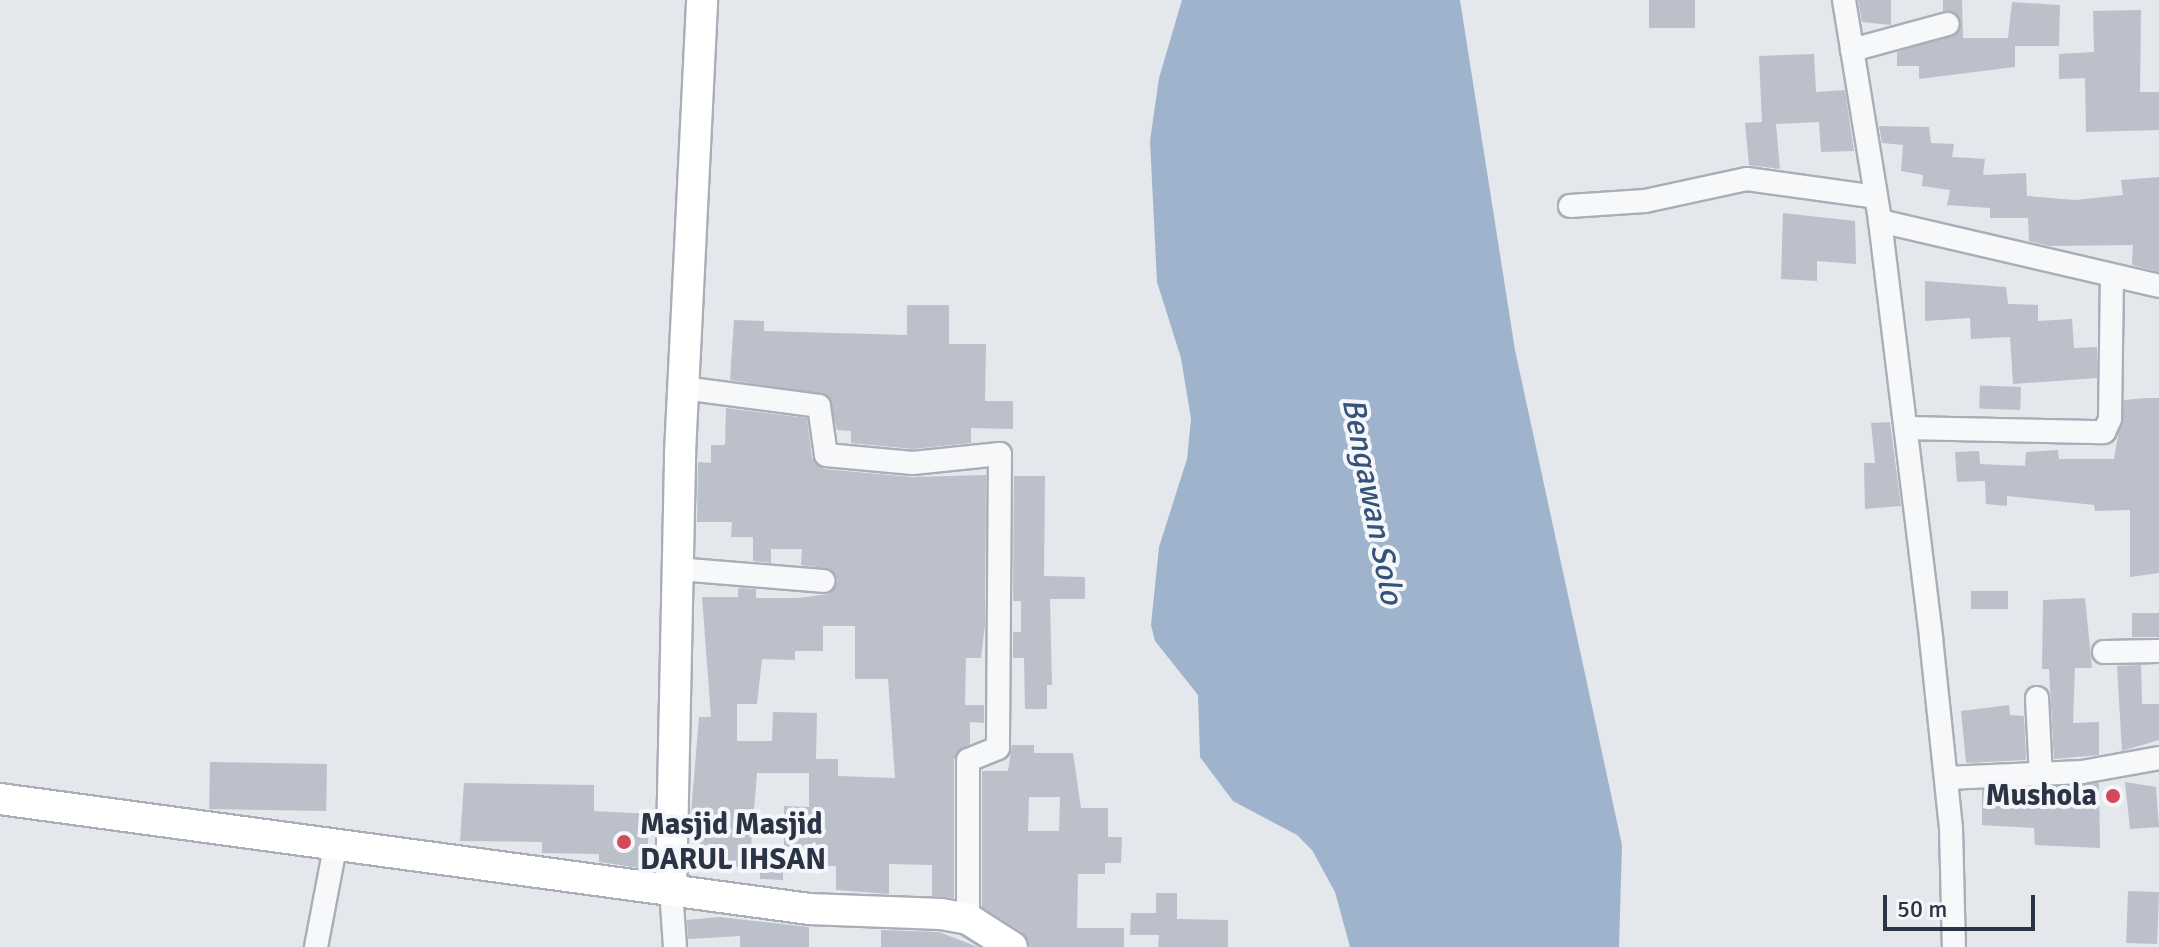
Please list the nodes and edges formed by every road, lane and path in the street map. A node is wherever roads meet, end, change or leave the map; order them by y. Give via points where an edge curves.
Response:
1 (702, 0) edge
2 (1844, 0) edge
3 (1948, 24) dead end
4 (1852, 50) junction
5 (1876, 197) junction
6 (1570, 206) dead end
7 (1880, 221) junction
8 (2112, 278) junction
9 (2159, 286) edge
10 (683, 388) junction
11 (1906, 428) junction
12 (678, 569) junction
13 (824, 581) dead end
14 (2159, 651) edge
15 (2104, 652) dead end
16 (2037, 698) dead end
17 (2159, 758) edge
18 (2041, 776) junction
19 (1946, 778) junction
20 (0, 799) edge
21 (336, 842) junction
22 (671, 890) junction
23 (968, 919) junction
24 (316, 947) edge
25 (675, 947) edge
26 (1012, 947) edge
27 (1954, 947) edge

1 - 10 street
2 - 4 street
3 - 4 street
4 - 5 street
5 - 6 street via 1747,179 1645,201
5 - 7 street
7 - 8 street
7 - 11 street
8 - 9 street
8 - 11 street via 2110,419 2104,432
10 - 12 street
10 - 23 street via 819,406 826,455 913,463 999,453 998,748 968,760
11 - 19 street
12 - 13 street
12 - 22 street
14 - 15 street
16 - 18 street
17 - 18 street
18 - 19 street
19 - 27 street
20 - 21 street
21 - 22 street
21 - 24 street
22 - 23 street via 809,909
22 - 25 street
23 - 26 street

